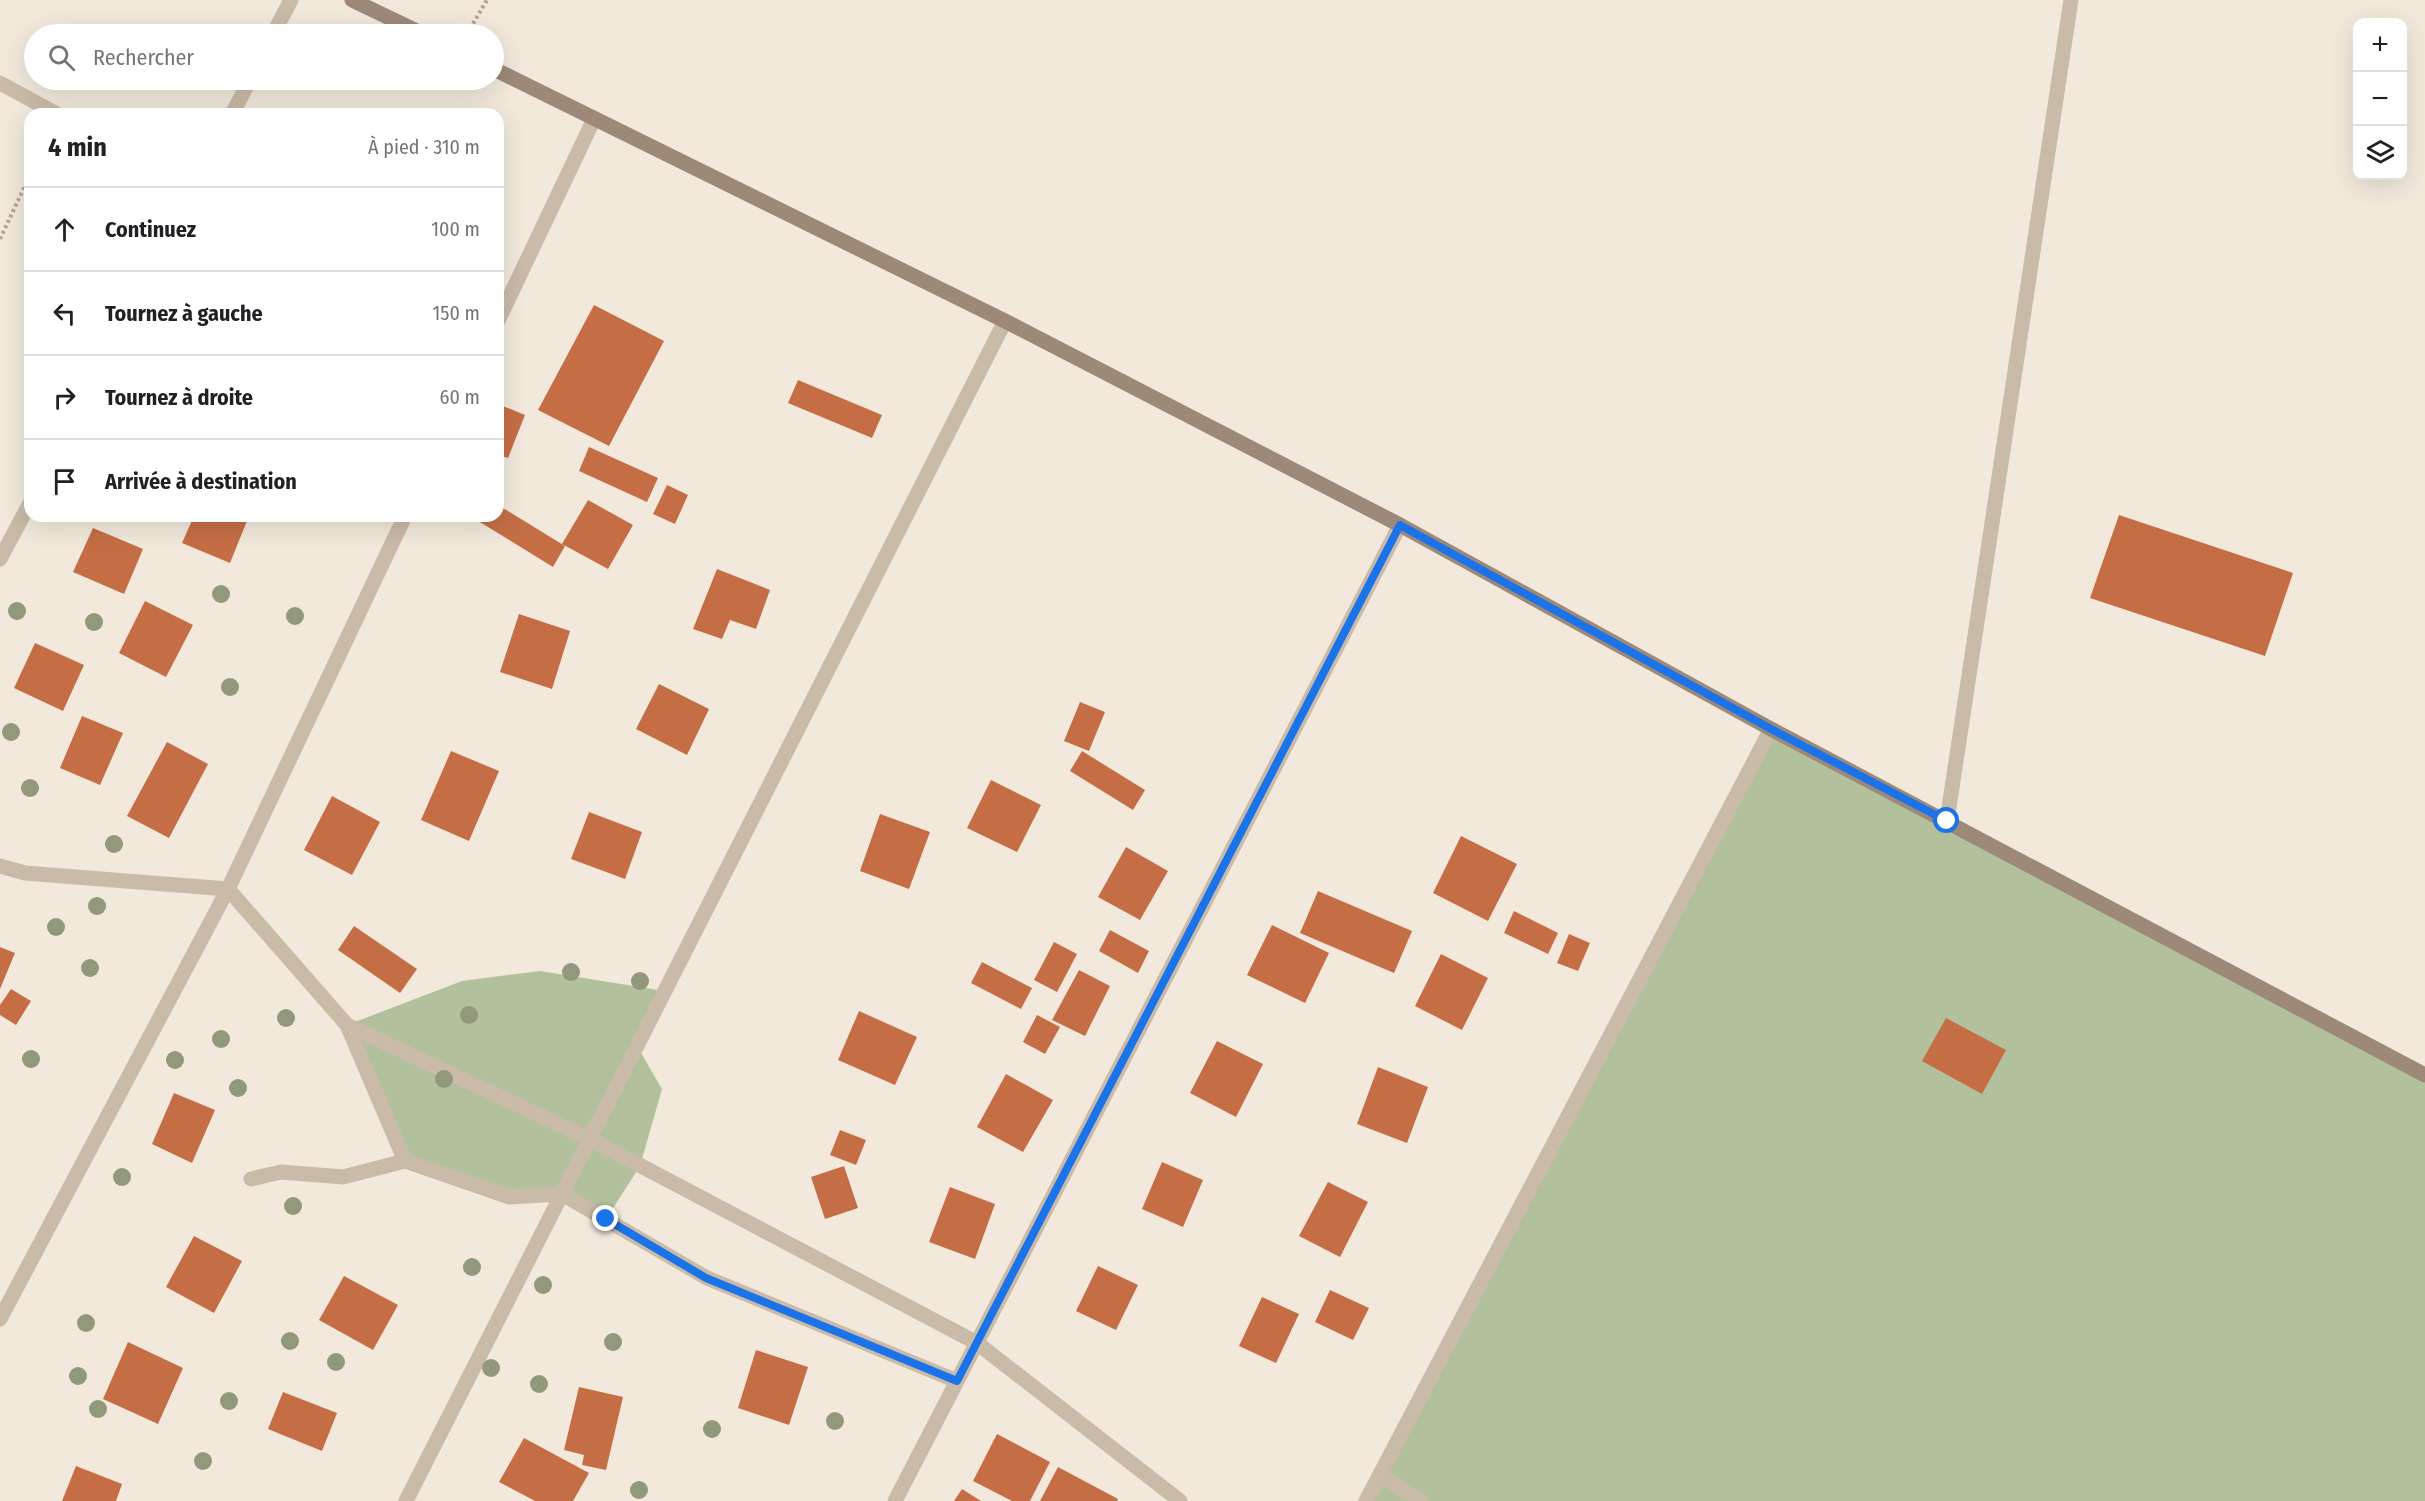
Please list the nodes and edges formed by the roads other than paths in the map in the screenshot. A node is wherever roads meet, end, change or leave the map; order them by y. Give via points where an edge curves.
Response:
1 (291, 0) edge
2 (352, 0) edge
3 (2071, 0) edge
4 (278, 24) edge
5 (402, 24) edge
6 (504, 74) edge
7 (0, 83) edge
8 (245, 90) edge
9 (46, 108) edge
10 (235, 108) edge
11 (594, 119) junction
12 (504, 308) edge
13 (1005, 321) junction
14 (24, 511) edge
15 (402, 522) edge
16 (1400, 525) junction
17 (7, 534) edge
18 (0, 559) edge
19 (1771, 729) junction
20 (1947, 821) junction
21 (0, 866) edge
22 (228, 889) junction
23 (347, 1025) junction
24 (2425, 1076) edge
25 (590, 1139) junction
26 (405, 1161) junction
27 (251, 1179) dead end
28 (562, 1194) junction
29 (0, 1319) edge
30 (977, 1343) junction
31 (957, 1381) junction
32 (1380, 1475) junction
33 (406, 1501) edge
34 (895, 1501) edge
35 (1180, 1501) edge
36 (1366, 1501) edge
37 (1421, 1501) edge

1 - 4 street
2 - 5 main road
3 - 20 street
6 - 11 main road
7 - 9 street
8 - 10 street
11 - 12 street
11 - 13 main road
13 - 16 main road
13 - 25 street
14 - 17 street
15 - 22 street
16 - 19 main road
16 - 30 street
17 - 18 street
19 - 20 main road
19 - 32 street
20 - 24 main road
21 - 22 street via 25,873
22 - 23 street
22 - 29 street
23 - 25 street
23 - 26 street
25 - 28 street
25 - 30 street
26 - 27 street via 343,1177 281,1172
26 - 28 street via 510,1197
28 - 31 street via 706,1278
28 - 33 street
30 - 31 street
30 - 35 street
31 - 34 street
32 - 36 street
32 - 37 street

